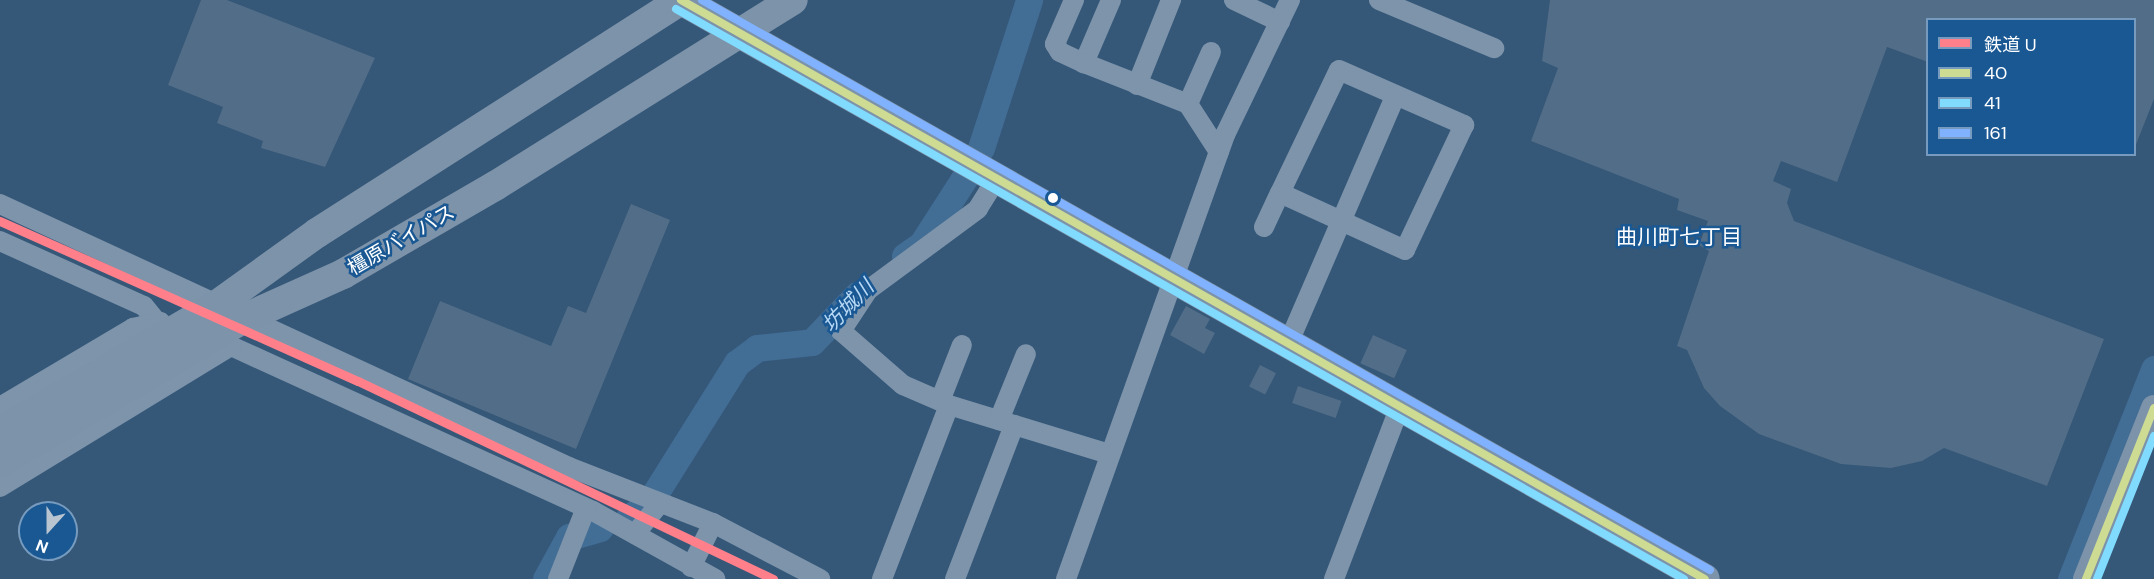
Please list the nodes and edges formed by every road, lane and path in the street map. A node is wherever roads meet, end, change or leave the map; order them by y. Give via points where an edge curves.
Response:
1 (682, 0) edge
2 (793, 0) edge
3 (1074, 0) edge
4 (1171, 0) edge
5 (1234, 0) edge
6 (1290, 0) edge
7 (1379, 0) edge
8 (1107, 1) edge
9 (1280, 22) junction
10 (742, 32) junction
11 (1494, 48) dead end
12 (1211, 52) dead end
13 (1084, 63) junction
14 (1137, 85) junction
15 (846, 90) junction
16 (1396, 95) junction
17 (1188, 104) junction
18 (1219, 152) junction
19 (997, 178) junction
20 (1280, 193) junction
21 (0, 204) edge
22 (1339, 220) junction
23 (1264, 227) dead end
24 (0, 241) edge
25 (1174, 278) junction
26 (228, 326) junction
27 (163, 327) junction
28 (1287, 344) junction
29 (962, 345) dead end
30 (1026, 354) dead end
31 (944, 403) junction
32 (0, 408) edge
33 (2154, 408) edge
34 (1399, 409) junction
35 (1006, 423) junction
36 (0, 432) edge
37 (1109, 454) junction
38 (0, 462) edge
39 (0, 487) edge
40 (660, 503) junction
41 (586, 508) junction
42 (713, 523) junction
43 (635, 534) junction
44 (691, 567) junction
45 (558, 579) edge
46 (715, 579) edge
47 (819, 579) edge
48 (882, 579) edge
49 (955, 579) edge
50 (1066, 579) edge
51 (1334, 579) edge
52 (1705, 579) edge
53 (2086, 579) edge

1 - 10 highway
1 - 26 highway, 橿原バイパス via 317,233
2 - 10 highway, 橿原バイパス
2 - 15 highway via 786,22 790,38 828,67
3 - 13 street via 1055,44 1060,52
4 - 14 street
5 - 9 street
6 - 9 street
7 - 11 street
8 - 13 street
9 - 18 street
10 - 15 highway
10 - 26 highway, 橿原バイパス via 343,274
12 - 17 street
13 - 14 street
14 - 17 street
15 - 19 highway
16 - 20 street via 1339,70
16 - 22 street
16 - 22 street via 1464,125 1405,250
17 - 18 street
18 - 25 street
19 - 25 highway
19 - 31 street via 978,209 868,290 841,331 903,385
20 - 22 street
20 - 23 street
21 - 26 street via 156,278
22 - 28 street
24 - 27 street via 136,302
25 - 28 highway
25 - 37 street
26 - 27 highway, 橿原バイパス
26 - 38 highway, 橿原バイパス
26 - 39 street
26 - 40 street
26 - 41 street
27 - 32 street via 133,328
27 - 36 highway, 橿原バイパス
28 - 34 highway
29 - 31 street
30 - 35 street
31 - 35 street
31 - 48 street
33 - 53 main road
34 - 51 street
34 - 52 highway
35 - 37 street
35 - 49 street
37 - 50 street
40 - 42 street
40 - 43 street
41 - 43 street
41 - 45 street
42 - 44 street
42 - 47 street
43 - 44 street
44 - 46 street

